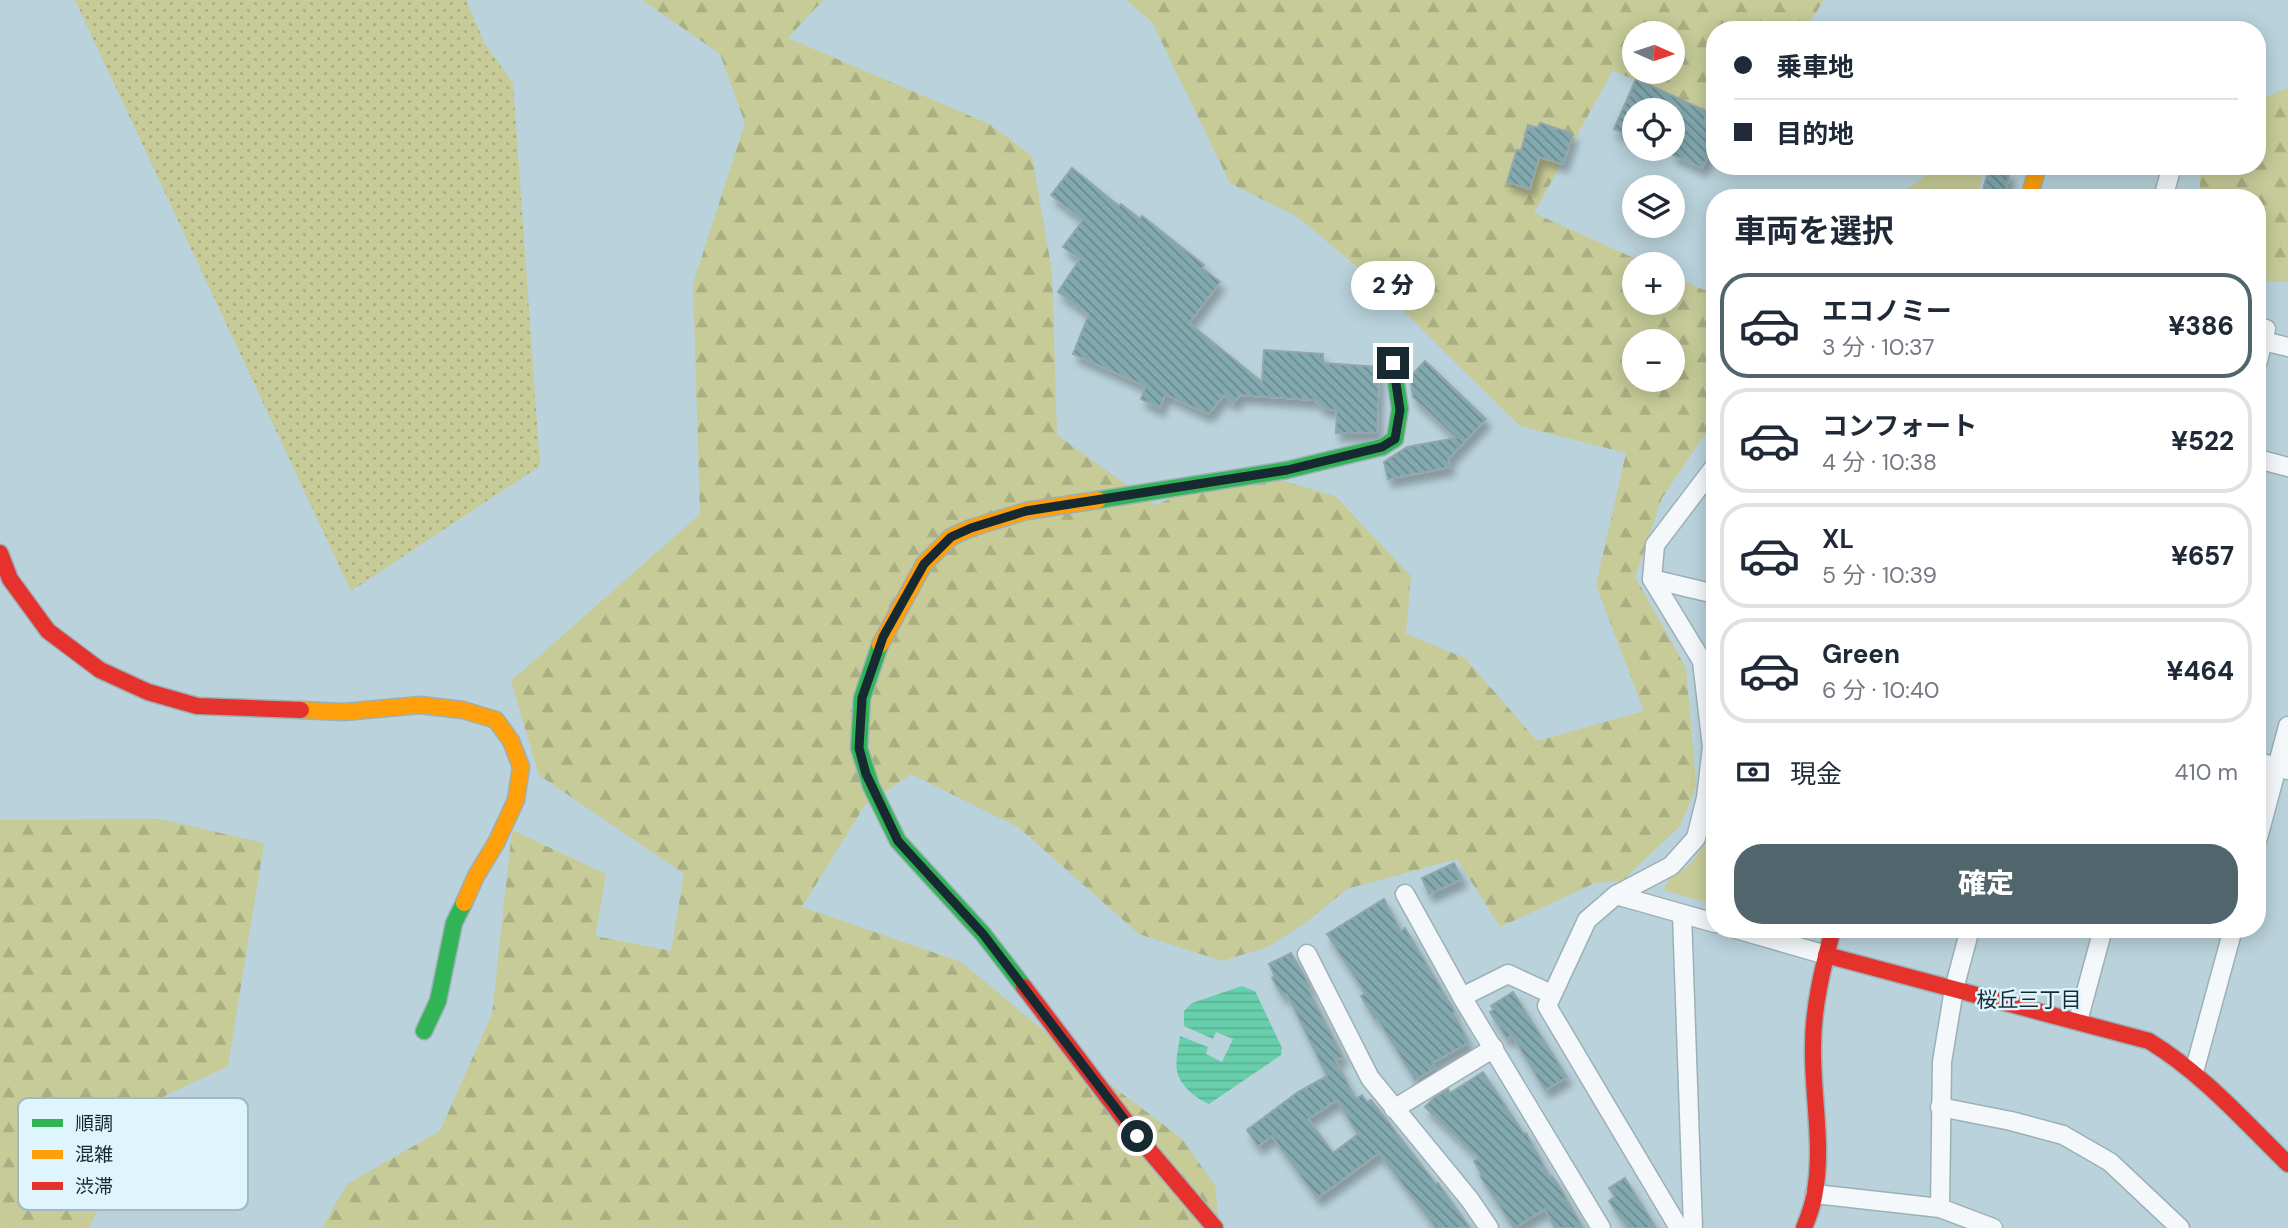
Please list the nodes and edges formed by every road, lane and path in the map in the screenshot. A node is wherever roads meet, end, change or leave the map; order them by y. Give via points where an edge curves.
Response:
1 (2266, 337) edge
2 (2288, 347) edge
3 (1393, 363) dead end
4 (2266, 461) edge
5 (2288, 467) edge
6 (1706, 483) edge
7 (0, 553) edge
8 (1652, 579) junction
9 (1706, 592) edge
10 (1706, 696) edge
11 (2288, 726) edge
12 (2282, 769) edge
13 (1706, 798) edge
14 (2266, 815) edge
15 (1405, 894) dead end
16 (1616, 895) junction
17 (1682, 914) junction
18 (1706, 921) edge
19 (1766, 938) edge
20 (1831, 938) edge
21 (1968, 938) edge
22 (2101, 938) edge
23 (2231, 938) edge
24 (1307, 954) dead end
25 (1826, 955) junction
26 (1954, 989) junction
27 (1551, 994) junction
28 (1462, 997) junction
29 (2078, 1021) junction
30 (424, 1031) dead end
31 (1494, 1048) junction
32 (2194, 1072) junction
33 (1940, 1107) junction
34 (1394, 1109) junction
35 (2288, 1164) edge
36 (1815, 1194) junction
37 (1940, 1208) junction
38 (1215, 1228) edge
39 (1489, 1228) edge
40 (1601, 1228) edge
41 (1679, 1228) edge
42 (1693, 1228) edge
43 (1804, 1228) edge
44 (1993, 1228) edge
45 (2180, 1228) edge

1 - 2 street
3 - 38 street via 1400,410 1395,439 1382,447 1287,470 1026,511 951,537 924,564 883,637 862,698 859,748 866,774 898,841 983,934 1137,1136
4 - 5 street
6 - 8 street via 1655,545
7 - 30 street via 10,579 48,631 100,670 148,692 197,706 344,712 420,705 496,720 521,767 516,800 454,923 438,1001
8 - 9 street
8 - 10 street via 1702,661
11 - 12 street
12 - 14 street
13 - 16 street via 1696,838 1671,866
15 - 28 street
16 - 17 street
16 - 27 street via 1587,920
17 - 18 street
17 - 42 street
19 - 25 street
20 - 25 street
21 - 26 street
22 - 29 street
23 - 32 street
24 - 34 street via 1370,1079
25 - 26 street
25 - 36 street via 1814,1021
26 - 29 street
26 - 33 street
27 - 28 street via 1508,974
27 - 41 street via 1547,1006
28 - 31 street
29 - 32 street via 2149,1041
31 - 34 street
31 - 40 street
32 - 35 street
33 - 37 street
33 - 45 street via 2063,1135 2110,1162
34 - 39 street
36 - 37 street
36 - 43 street
37 - 44 street

